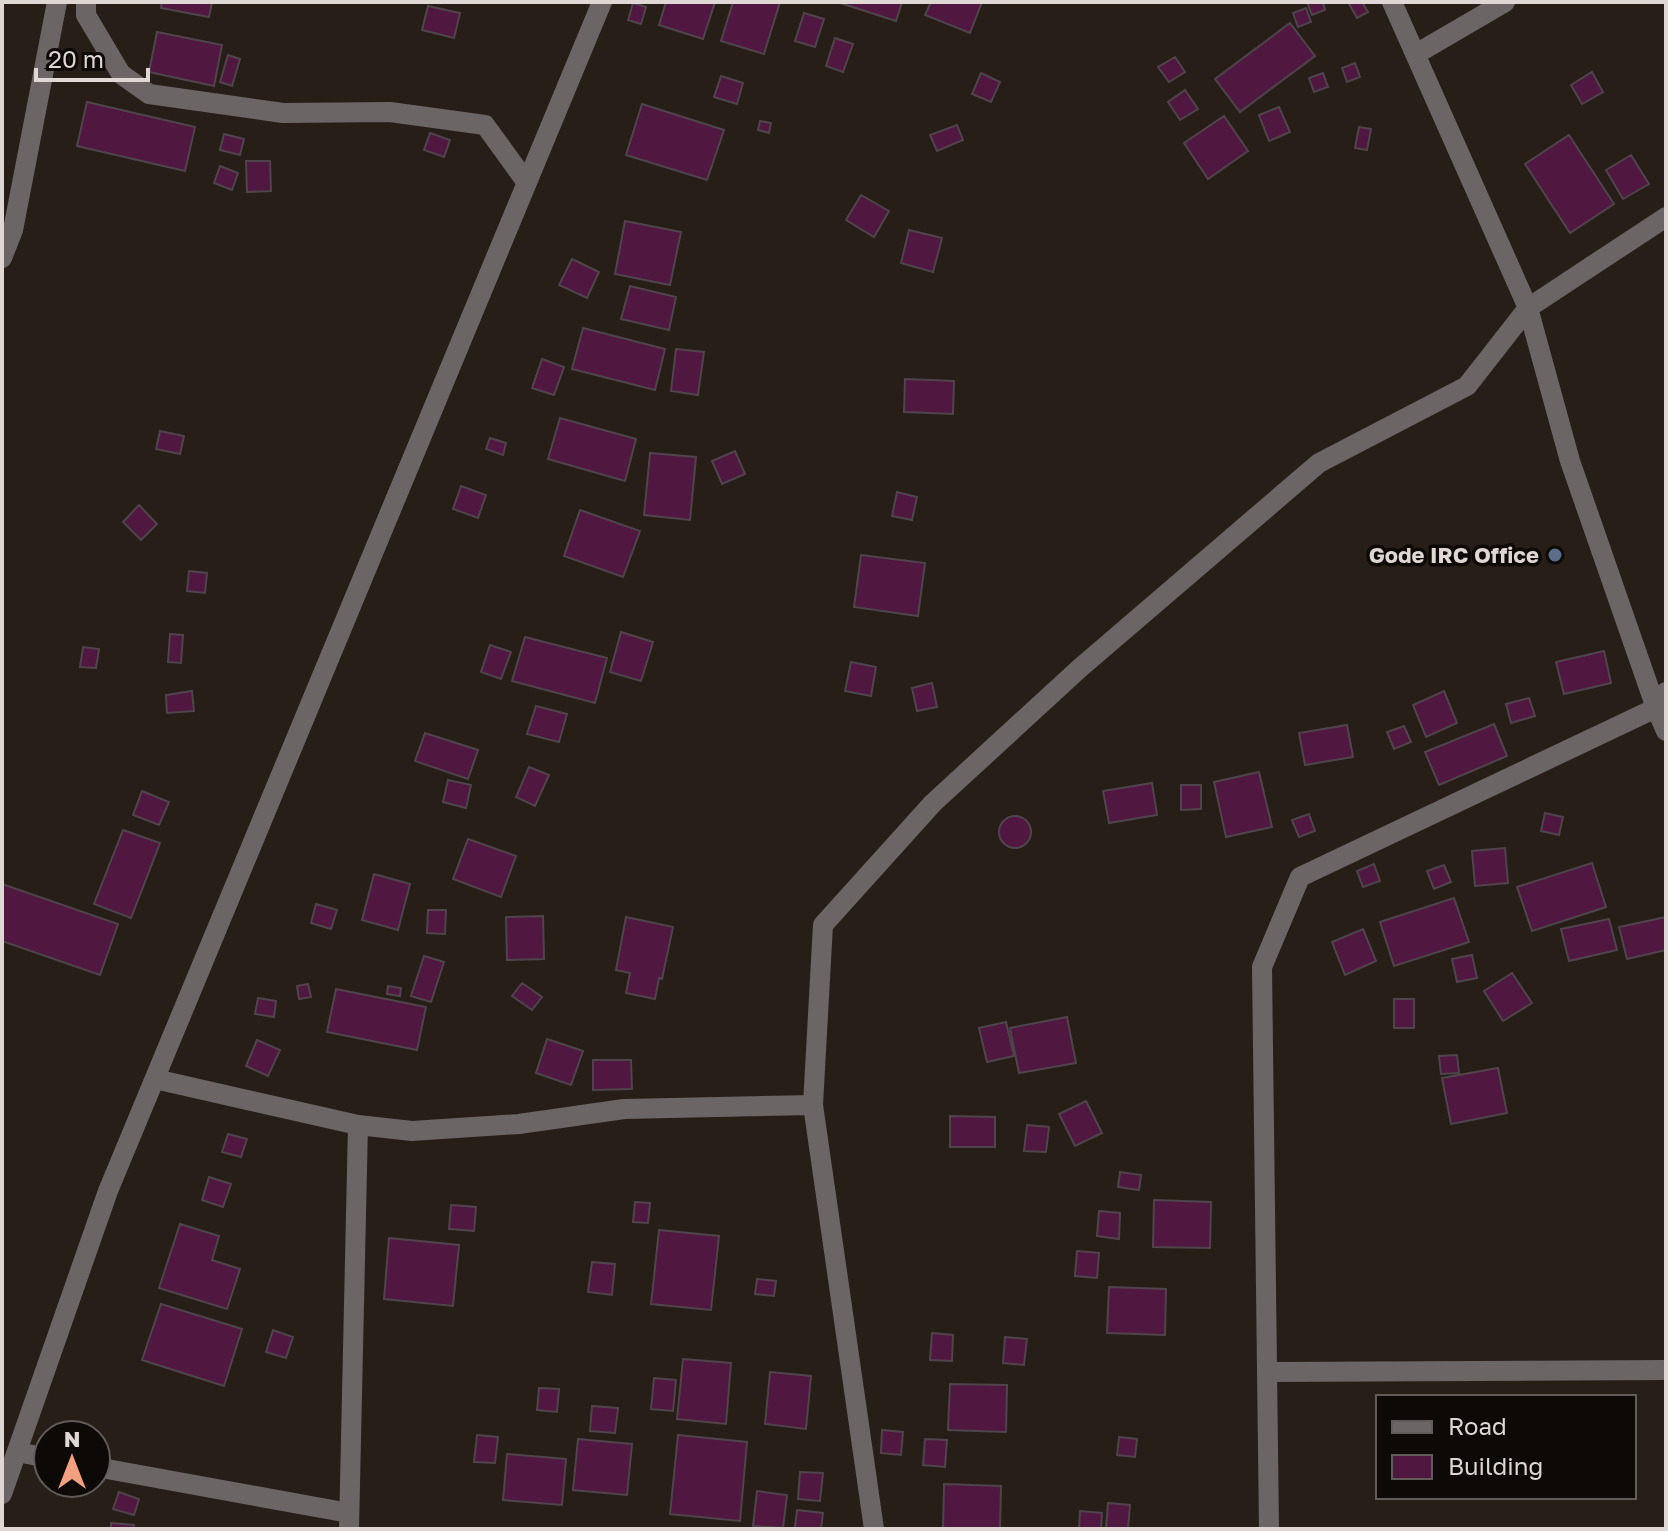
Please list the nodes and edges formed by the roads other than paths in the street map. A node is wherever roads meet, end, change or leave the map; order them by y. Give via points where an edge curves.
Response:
1 (57, 2) edge
2 (86, 2) edge
3 (602, 2) edge
4 (1392, 2) edge
5 (1505, 2) edge
6 (1416, 54) junction
7 (527, 183) junction
8 (1666, 217) edge
9 (8, 230) edge
10 (2, 258) edge
11 (1528, 308) junction
12 (1661, 700) edge
13 (1666, 731) edge
14 (155, 1079) junction
15 (813, 1105) junction
16 (358, 1125) junction
17 (1666, 1370) edge
18 (1267, 1372) junction
19 (17, 1452) junction
20 (32, 1455) edge
21 (112, 1470) edge
22 (2, 1494) edge
23 (349, 1521) edge
24 (874, 1529) edge
25 (1269, 1529) edge

1 - 9 street
2 - 7 street via 86,15 121,74 149,94 283,113 390,112 485,125
3 - 7 street
4 - 6 street
5 - 6 street
6 - 11 street
7 - 14 street
8 - 11 street
9 - 10 street
11 - 12 street via 1570,461
11 - 15 street via 1467,386 1319,463 1080,668 933,803 823,925
12 - 13 street
12 - 18 street via 1300,877 1262,967
14 - 16 street
14 - 19 street via 108,1191
15 - 16 street via 624,1109 519,1124 412,1131
15 - 24 street
16 - 23 street
17 - 18 street
18 - 25 street
19 - 20 street
19 - 22 street
21 - 23 street

